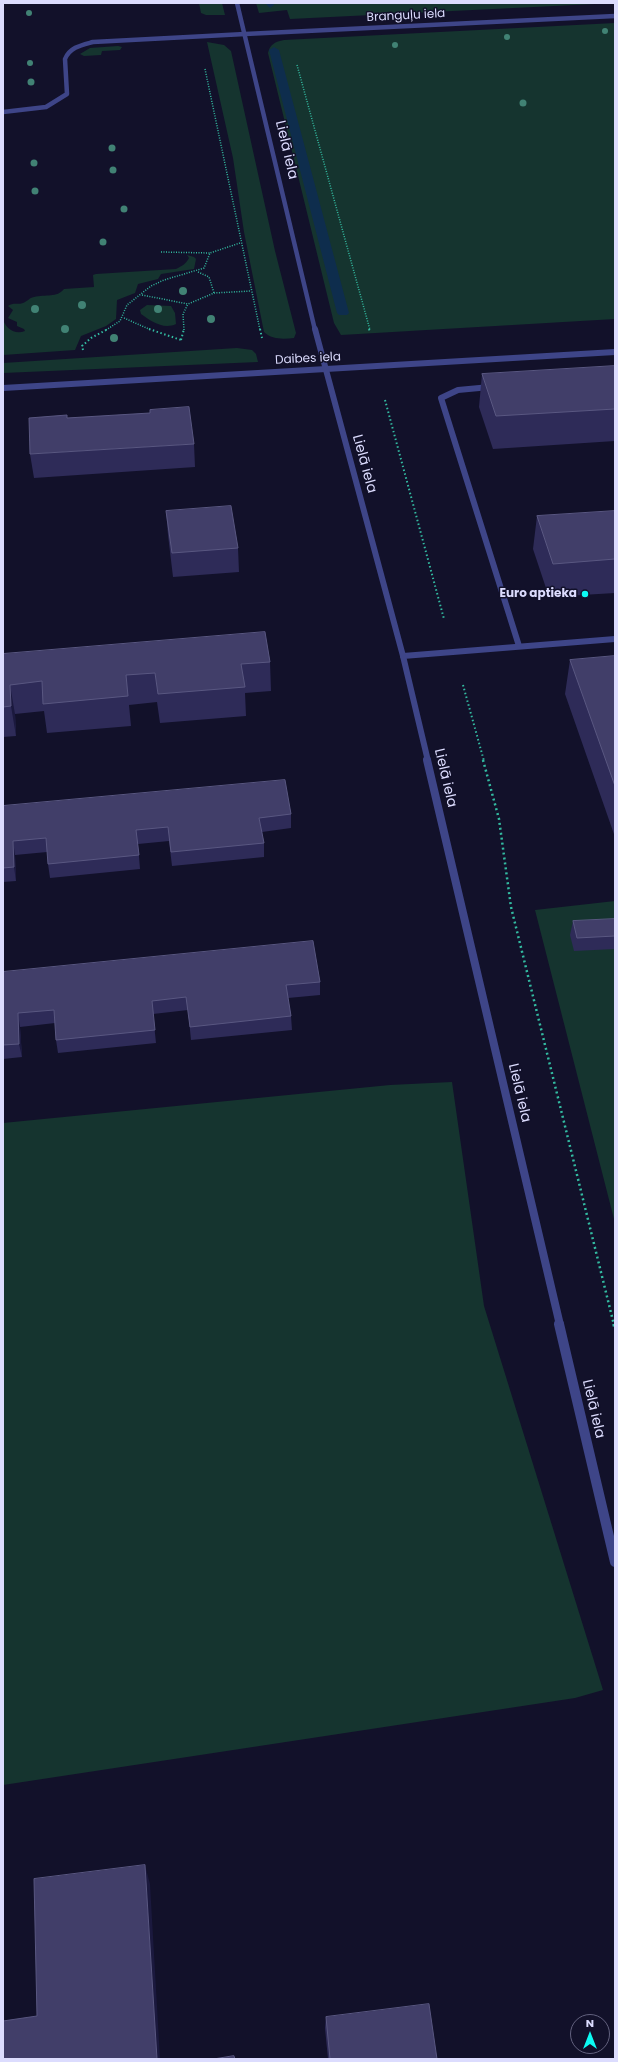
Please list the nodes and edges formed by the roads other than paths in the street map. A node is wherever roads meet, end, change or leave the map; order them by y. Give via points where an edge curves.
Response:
1 (237, 3) edge
2 (615, 16) edge
3 (245, 34) junction
4 (3, 112) edge
5 (615, 352) edge
6 (324, 369) junction
7 (501, 386) edge
8 (3, 388) edge
9 (615, 639) edge
10 (520, 646) junction
11 (403, 656) junction
12 (615, 1562) edge

1 - 3 street, Lielā iela
2 - 3 street, Branguļu iela
3 - 4 street, Branguļu iela via 93,42 72,47 65,58 67,94 61,100 55,105 42,108
3 - 6 street, Lielā iela
5 - 6 street, Daibes iela
6 - 8 street, Daibes iela
6 - 11 street, Lielā iela
7 - 10 street via 462,388 448,392 442,398
9 - 10 street
10 - 11 street
11 - 12 street, Lielā iela

